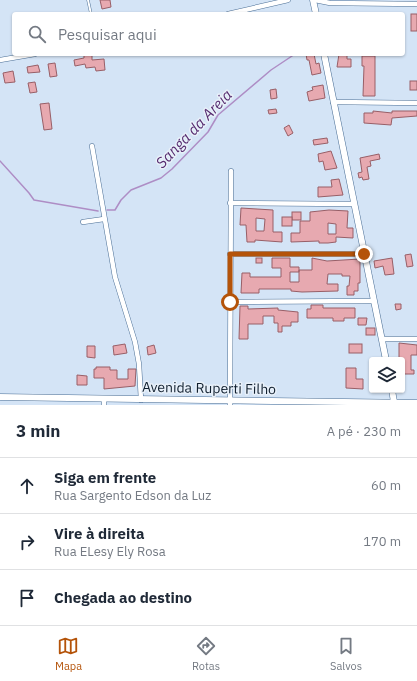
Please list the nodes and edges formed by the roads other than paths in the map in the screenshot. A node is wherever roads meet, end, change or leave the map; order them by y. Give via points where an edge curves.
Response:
1 (88, 0) edge
2 (288, 0) edge
3 (314, 0) edge
4 (354, 1) edge
5 (417, 4) edge
6 (91, 12) edge
7 (237, 12) edge
8 (316, 12) edge
9 (23, 56) edge
10 (324, 56) edge
11 (0, 60) edge
12 (333, 102) junction
13 (417, 103) edge
14 (92, 146) dead end
15 (231, 171) dead end
16 (230, 203) junction
17 (353, 204) junction
18 (104, 219) junction
19 (83, 222) dead end
20 (230, 254) junction
21 (364, 254) junction
22 (374, 301) junction
23 (230, 302) junction
24 (382, 339) junction
25 (417, 339) edge
26 (385, 357) edge
27 (392, 393) edge
28 (0, 398) edge
29 (30, 398) junction
30 (141, 400) junction
31 (104, 402) edge
32 (165, 402) edge
33 (394, 402) junction
34 (230, 403) edge
35 (332, 403) edge
36 (417, 403) edge
37 (30, 405) edge

1 - 6 lane
2 - 7 street
3 - 4 street via 330,3
3 - 8 main road
4 - 5 street
9 - 11 street
10 - 12 main road
12 - 13 street
12 - 17 main road
14 - 18 street
15 - 16 street
16 - 17 street
16 - 20 street
17 - 21 main road
18 - 19 street
18 - 30 street via 114,277 135,342
20 - 21 street
20 - 23 street
21 - 22 main road
22 - 23 street
22 - 24 main road
23 - 34 street
24 - 25 street
24 - 26 main road
27 - 33 main road
28 - 29 main road, Avenida Ruperti Filho
29 - 31 main road, Avenida Ruperti Filho
29 - 37 main road
30 - 31 main road, Avenida Ruperti Filho
30 - 32 main road, Avenida Ruperti Filho
32 - 34 main road, Avenida Ruperti Filho
33 - 35 main road, Avenida Ruperti Filho
33 - 36 main road, Avenida Ruperti Filho
34 - 35 main road, Avenida Ruperti Filho

